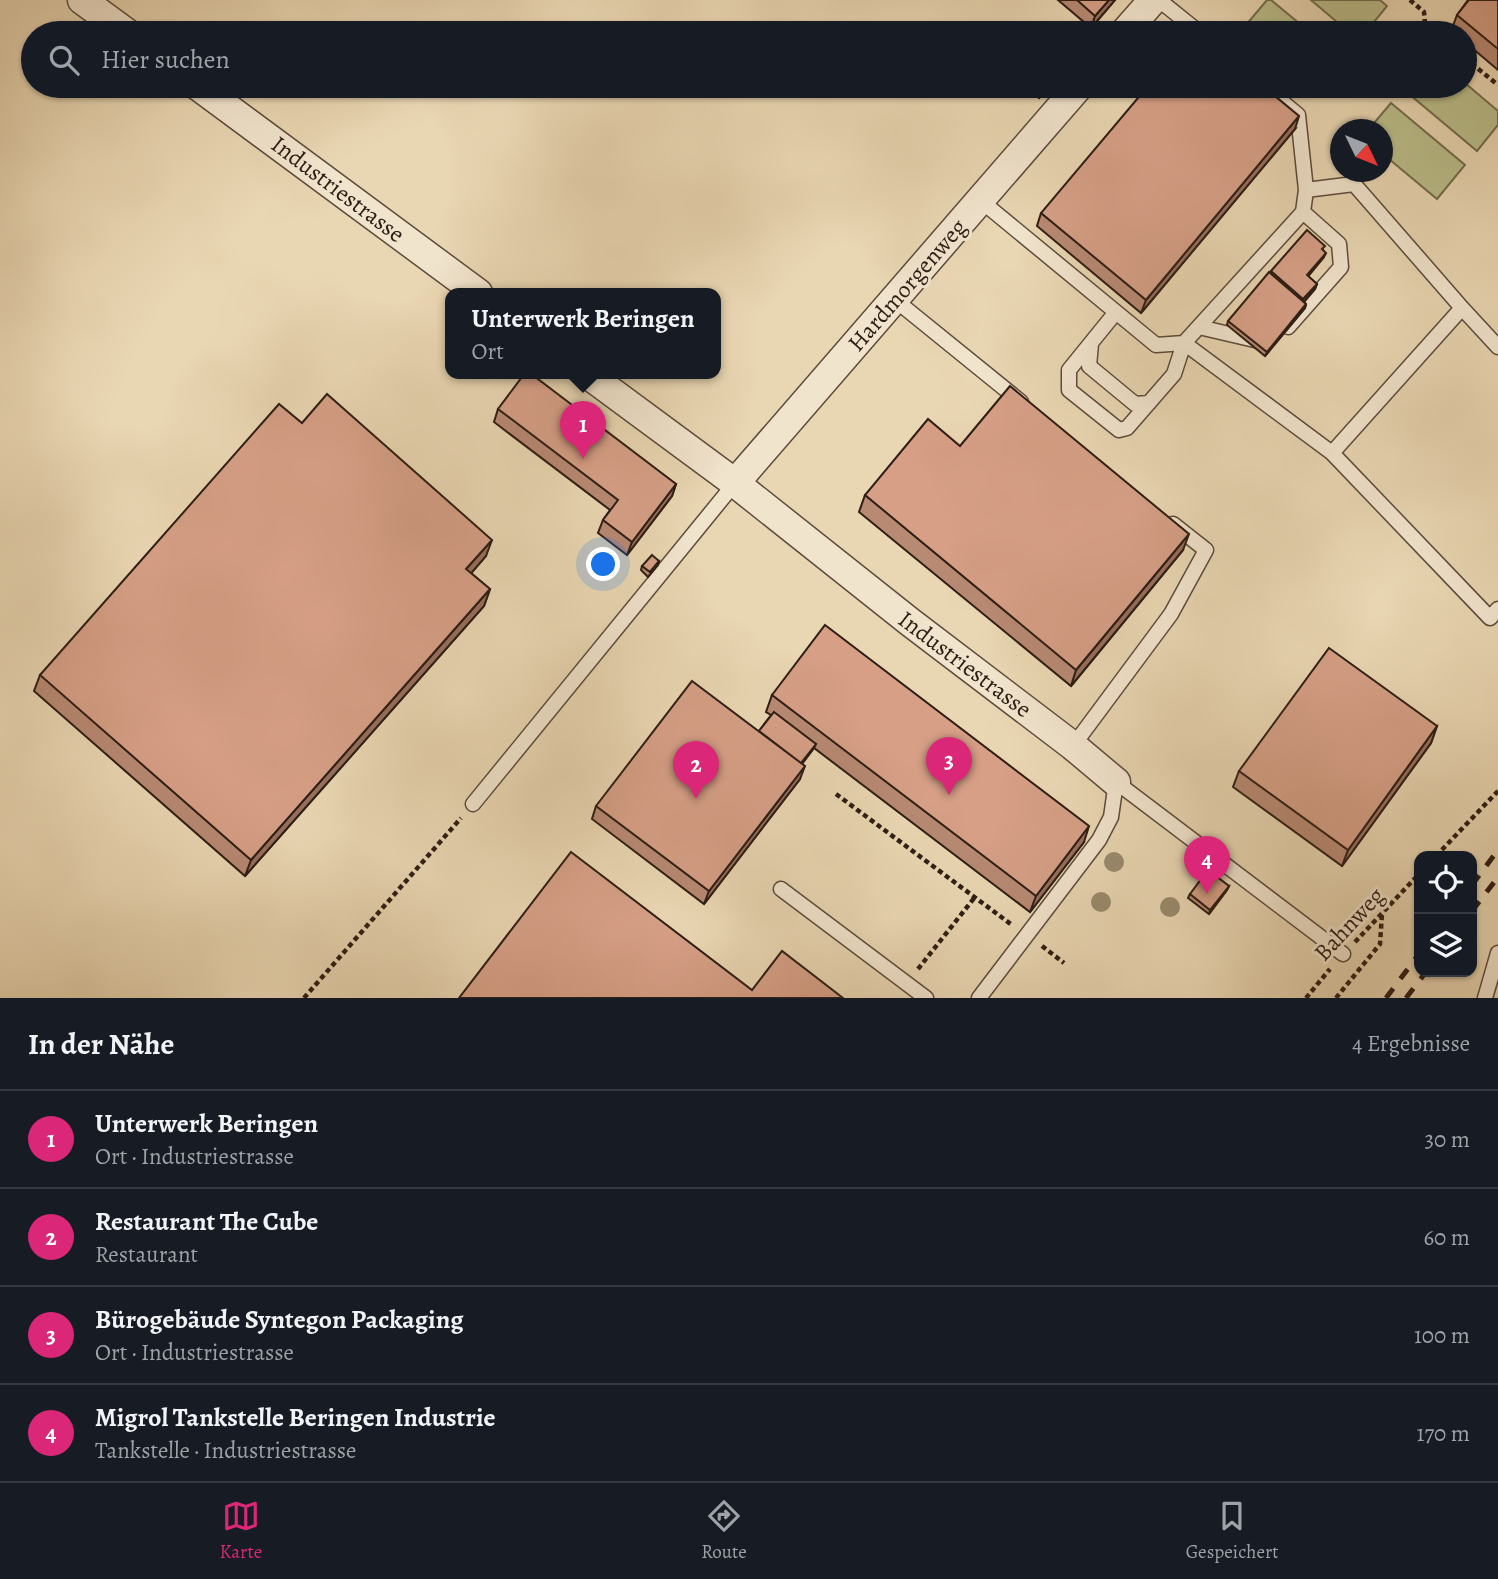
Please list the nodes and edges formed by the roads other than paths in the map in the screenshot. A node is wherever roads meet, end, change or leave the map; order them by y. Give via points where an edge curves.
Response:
1 (82, 0) edge
2 (1153, 0) edge
3 (1159, 0) edge
4 (111, 21) edge
5 (1135, 21) edge
6 (1185, 21) edge
7 (214, 98) edge
8 (1069, 98) edge
9 (1279, 98) edge
10 (1306, 190) junction
11 (980, 200) junction
12 (1303, 212) junction
13 (471, 288) edge
14 (894, 299) junction
15 (1462, 308) junction
16 (1116, 312) junction
17 (1199, 327) junction
18 (1184, 343) junction
19 (1091, 344) junction
20 (1498, 346) edge
21 (594, 379) edge
22 (1149, 403) junction
23 (1034, 412) edge
24 (1332, 453) junction
25 (735, 483) junction
26 (1163, 516) edge
27 (1498, 609) edge
28 (1073, 746) junction
29 (1116, 782) junction
30 (473, 804) road end
31 (781, 889) dead end
32 (1498, 953) edge
33 (1343, 954) road end
34 (926, 998) edge
35 (979, 998) edge
36 (1485, 998) edge

1 - 4 street
2 - 5 street
3 - 6 lane
7 - 13 street, Industriestrasse
8 - 11 street, Hardmorgenweg
9 - 10 lane via 1298,114
10 - 12 lane
10 - 15 lane via 1354,184
11 - 14 street, Hardmorgenweg
11 - 16 lane
12 - 17 lane via 1236,294
12 - 17 lane via 1339,244 1341,267 1279,334
14 - 23 lane
14 - 25 street, Hardmorgenweg
15 - 20 lane
15 - 24 lane
16 - 18 lane via 1156,345
16 - 19 lane
17 - 18 lane
18 - 22 lane via 1174,374
18 - 24 lane
19 - 22 lane via 1089,366 1135,404
19 - 22 lane via 1069,370 1069,390 1119,430 1127,428
21 - 25 street, Industriestrasse
24 - 27 lane via 1490,618
25 - 28 street, Industriestrasse
25 - 30 lane
26 - 28 lane via 1206,550 1171,614
28 - 29 street, Industriestrasse
29 - 33 lane, Industriestrasse
29 - 35 lane via 1111,817 1099,840
31 - 34 lane
32 - 36 lane

